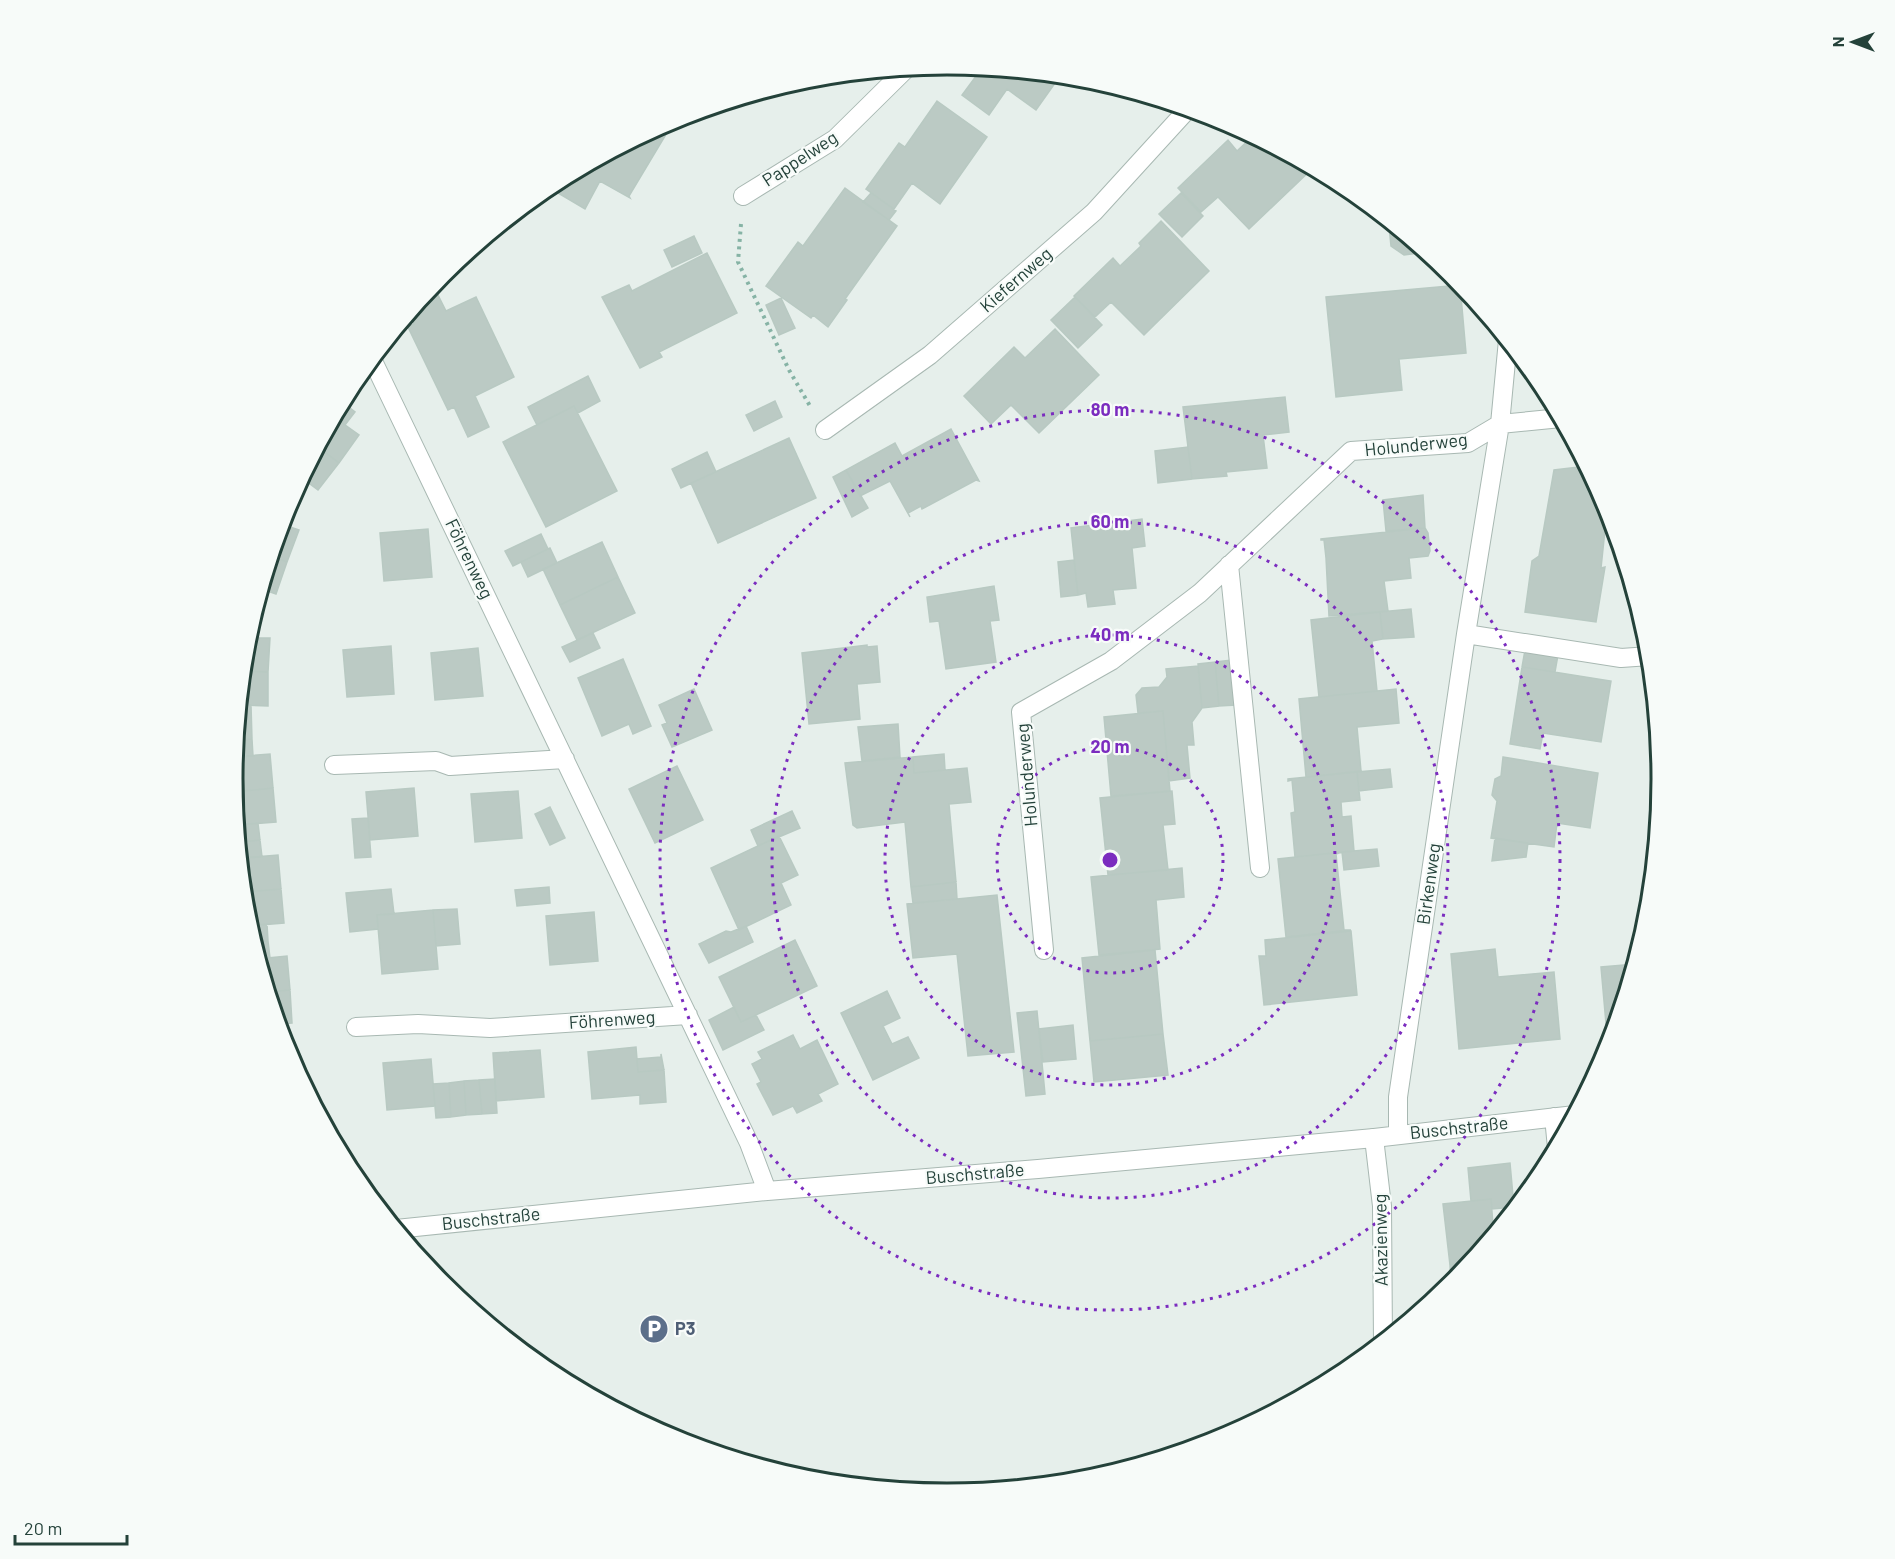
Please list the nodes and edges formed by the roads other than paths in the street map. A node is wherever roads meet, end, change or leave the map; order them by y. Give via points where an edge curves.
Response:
1 (898, 77) edge
2 (1182, 115) edge
3 (743, 196) road end
4 (1507, 352) edge
5 (377, 368) edge
6 (1553, 419) edge
7 (1500, 424) junction
8 (825, 430) road end
9 (1229, 565) junction
10 (1466, 634) junction
11 (1641, 657) edge
12 (565, 759) junction
13 (334, 765) dead end
14 (1260, 868) dead end
15 (1044, 950) dead end
16 (688, 1015) junction
17 (356, 1027) dead end
18 (1566, 1116) edge
19 (1554, 1117) junction
20 (1398, 1134) junction
21 (1556, 1135) edge
22 (1374, 1138) junction
23 (767, 1191) junction
24 (405, 1228) edge
25 (1383, 1332) edge

1 - 3 street, Pappelweg via 835,139
2 - 8 street, Kiefernweg via 1094,212 930,355
4 - 7 street, Birkenweg
5 - 12 street, Föhrenweg
6 - 7 street
7 - 9 street, Holunderweg via 1468,443 1351,451
7 - 10 street, Birkenweg
9 - 14 street
9 - 15 street, Holunderweg via 1200,593 1111,661 1021,712
10 - 11 street via 1621,658
10 - 20 street, Birkenweg via 1398,1097
12 - 13 street via 450,766 436,760
12 - 16 street, Föhrenweg
16 - 17 street, Föhrenweg via 490,1028 417,1024
16 - 23 street, Föhrenweg via 749,1143
18 - 19 street, Buschstraße
19 - 20 street, Buschstraße
19 - 21 street
20 - 22 street, Buschstraße
22 - 23 street, Buschstraße
22 - 25 street, Akazienweg via 1382,1206
23 - 24 street, Buschstraße

